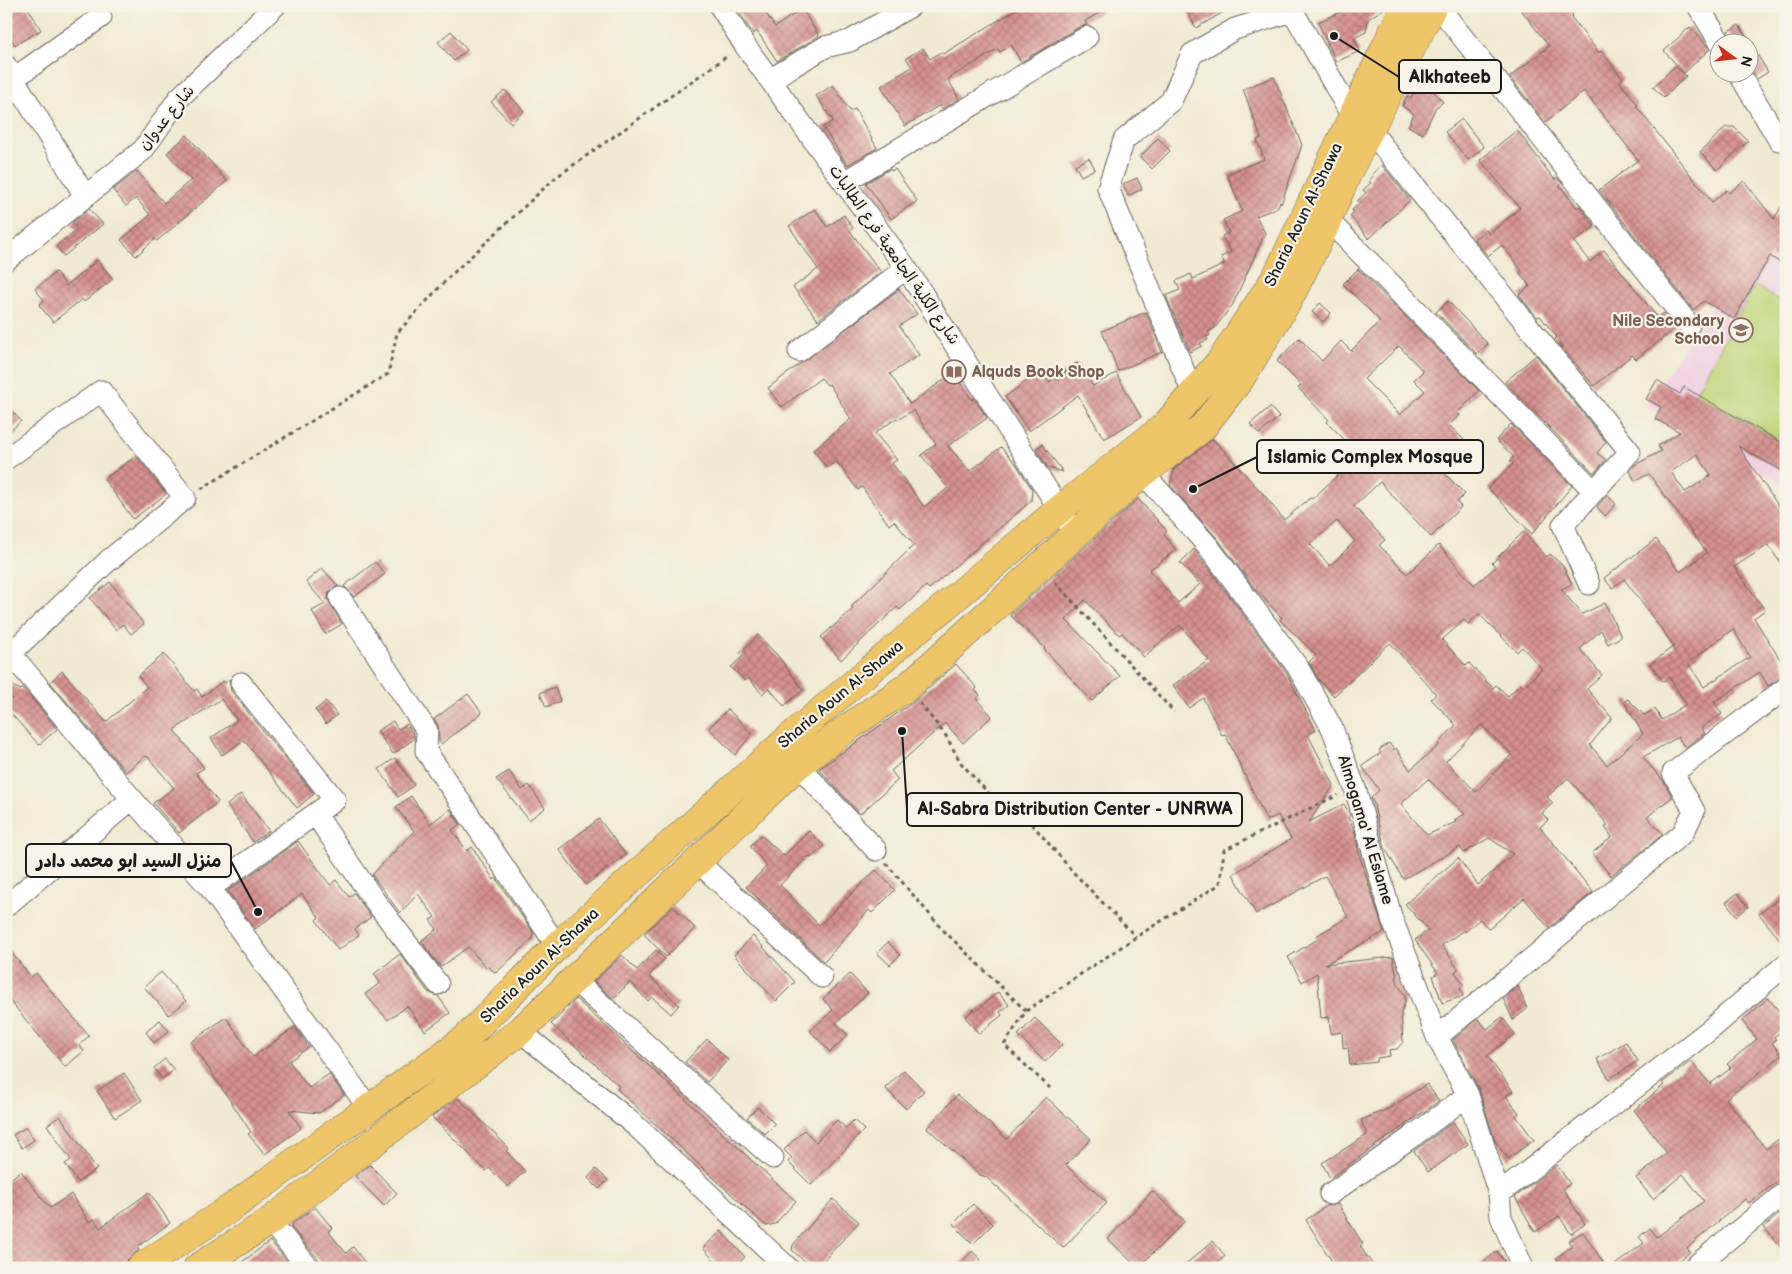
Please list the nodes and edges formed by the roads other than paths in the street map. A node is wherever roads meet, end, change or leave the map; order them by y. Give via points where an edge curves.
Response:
1 (275, 6) edge
2 (720, 6) edge
3 (911, 6) edge
4 (1405, 6) edge
5 (1433, 6) edge
6 (1438, 6) edge
7 (1698, 6) edge
8 (1291, 8) edge
9 (101, 16) dead end
10 (1714, 32) edge
11 (1087, 36) dead end
12 (9, 77) edge
13 (771, 79) junction
14 (1744, 82) edge
15 (1360, 123) junction
16 (1779, 140) dead end
17 (844, 182) junction
18 (85, 196) junction
19 (1328, 219) junction
20 (6, 260) edge
21 (906, 268) junction
22 (1689, 325) dead end
23 (800, 350) dead end
24 (1193, 393) junction
25 (6, 459) edge
26 (1135, 464) junction
27 (1594, 491) junction
28 (1060, 509) junction
29 (1076, 535) junction
30 (1589, 584) dead end
31 (340, 598) dead end
32 (8, 651) edge
33 (242, 683) dead end
34 (1786, 688) edge
35 (798, 766) junction
36 (132, 800) junction
37 (316, 815) junction
38 (876, 850) road end
39 (696, 860) junction
40 (210, 888) junction
41 (6, 906) edge
42 (557, 946) junction
43 (1786, 964) edge
44 (822, 977) dead end
45 (574, 980) junction
46 (438, 984) dead end
47 (520, 1031) junction
48 (1437, 1037) junction
49 (1468, 1095) junction
50 (368, 1107) junction
51 (773, 1158) dead end
52 (1786, 1192) edge
53 (1330, 1194) dead end
54 (1499, 1194) junction
55 (270, 1220) junction
56 (140, 1268) edge
57 (197, 1268) edge
58 (309, 1268) edge
59 (788, 1268) edge
60 (1523, 1268) edge
61 (1693, 1268) edge

1 - 18 street, شارع عدوان via 179,98 143,150
2 - 13 street, شارع الكلية الجامعية فرع الطالبات
3 - 13 street via 850,41 825,47
4 - 15 main road, Sharia Aoun Al-Shawa
5 - 15 main road, Sharia Aoun Al-Shawa
6 - 22 street
7 - 10 street
8 - 15 street
8 - 24 street via 1236,29 1192,54 1171,101 1124,140 1108,188
9 - 12 street
11 - 17 street
12 - 18 street
13 - 17 street, شارع الكلية الجامعية فرع الطالبات
14 - 16 street
15 - 19 main road, Sharia Aoun Al-Shawa
15 - 24 main road, Sharia Aoun Al-Shawa via 1276,277 1222,359
15 - 27 street via 1630,452
17 - 21 street, شارع الكلية الجامعية فرع الطالبات
18 - 20 street, شارع عدوان
19 - 26 main road, Sharia Aoun Al-Shawa via 1289,299 1241,378 1202,428
19 - 27 street
21 - 23 street
21 - 28 street, شارع الكلية الجامعية فرع الطالبات
24 - 26 main road, Sharia Aoun Al-Shawa
25 - 32 street via 101,391 185,498 108,561
26 - 28 main road, Sharia Aoun Al-Shawa
26 - 29 main road, Sharia Aoun Al-Shawa
26 - 48 street, Almogama' Al Eslame via 1208,546 1296,666 1332,728 1355,788 1392,919
27 - 30 street via 1563,525
28 - 29 street, شارع الكلية الجامعية فرع الطالبات
28 - 42 main road, Sharia Aoun Al-Shawa via 788,738
29 - 35 main road, Sharia Aoun Al-Shawa via 907,687
31 - 42 street via 426,731 426,751
32 - 36 street
33 - 37 street via 335,800
34 - 48 street via 1673,773 1694,811 1683,833
35 - 38 street
35 - 39 main road, Sharia Aoun Al-Shawa
36 - 40 street
36 - 41 street
37 - 40 street
37 - 46 street via 374,900
39 - 44 street
39 - 45 main road, Sharia Aoun Al-Shawa
40 - 50 street
42 - 50 main road, Sharia Aoun Al-Shawa via 465,1039
43 - 54 street via 1712,1028
45 - 47 main road, Sharia Aoun Al-Shawa
45 - 51 street
47 - 55 main road, Sharia Aoun Al-Shawa
47 - 59 street via 637,1126
48 - 49 street, Almogama' Al Eslame
49 - 53 street
49 - 54 street, Almogama' Al Eslame
50 - 56 main road, Sharia Aoun Al-Shawa via 235,1205
52 - 61 street
54 - 60 street, Almogama' Al Eslame via 1501,1216
55 - 57 main road, Sharia Aoun Al-Shawa
55 - 58 street

